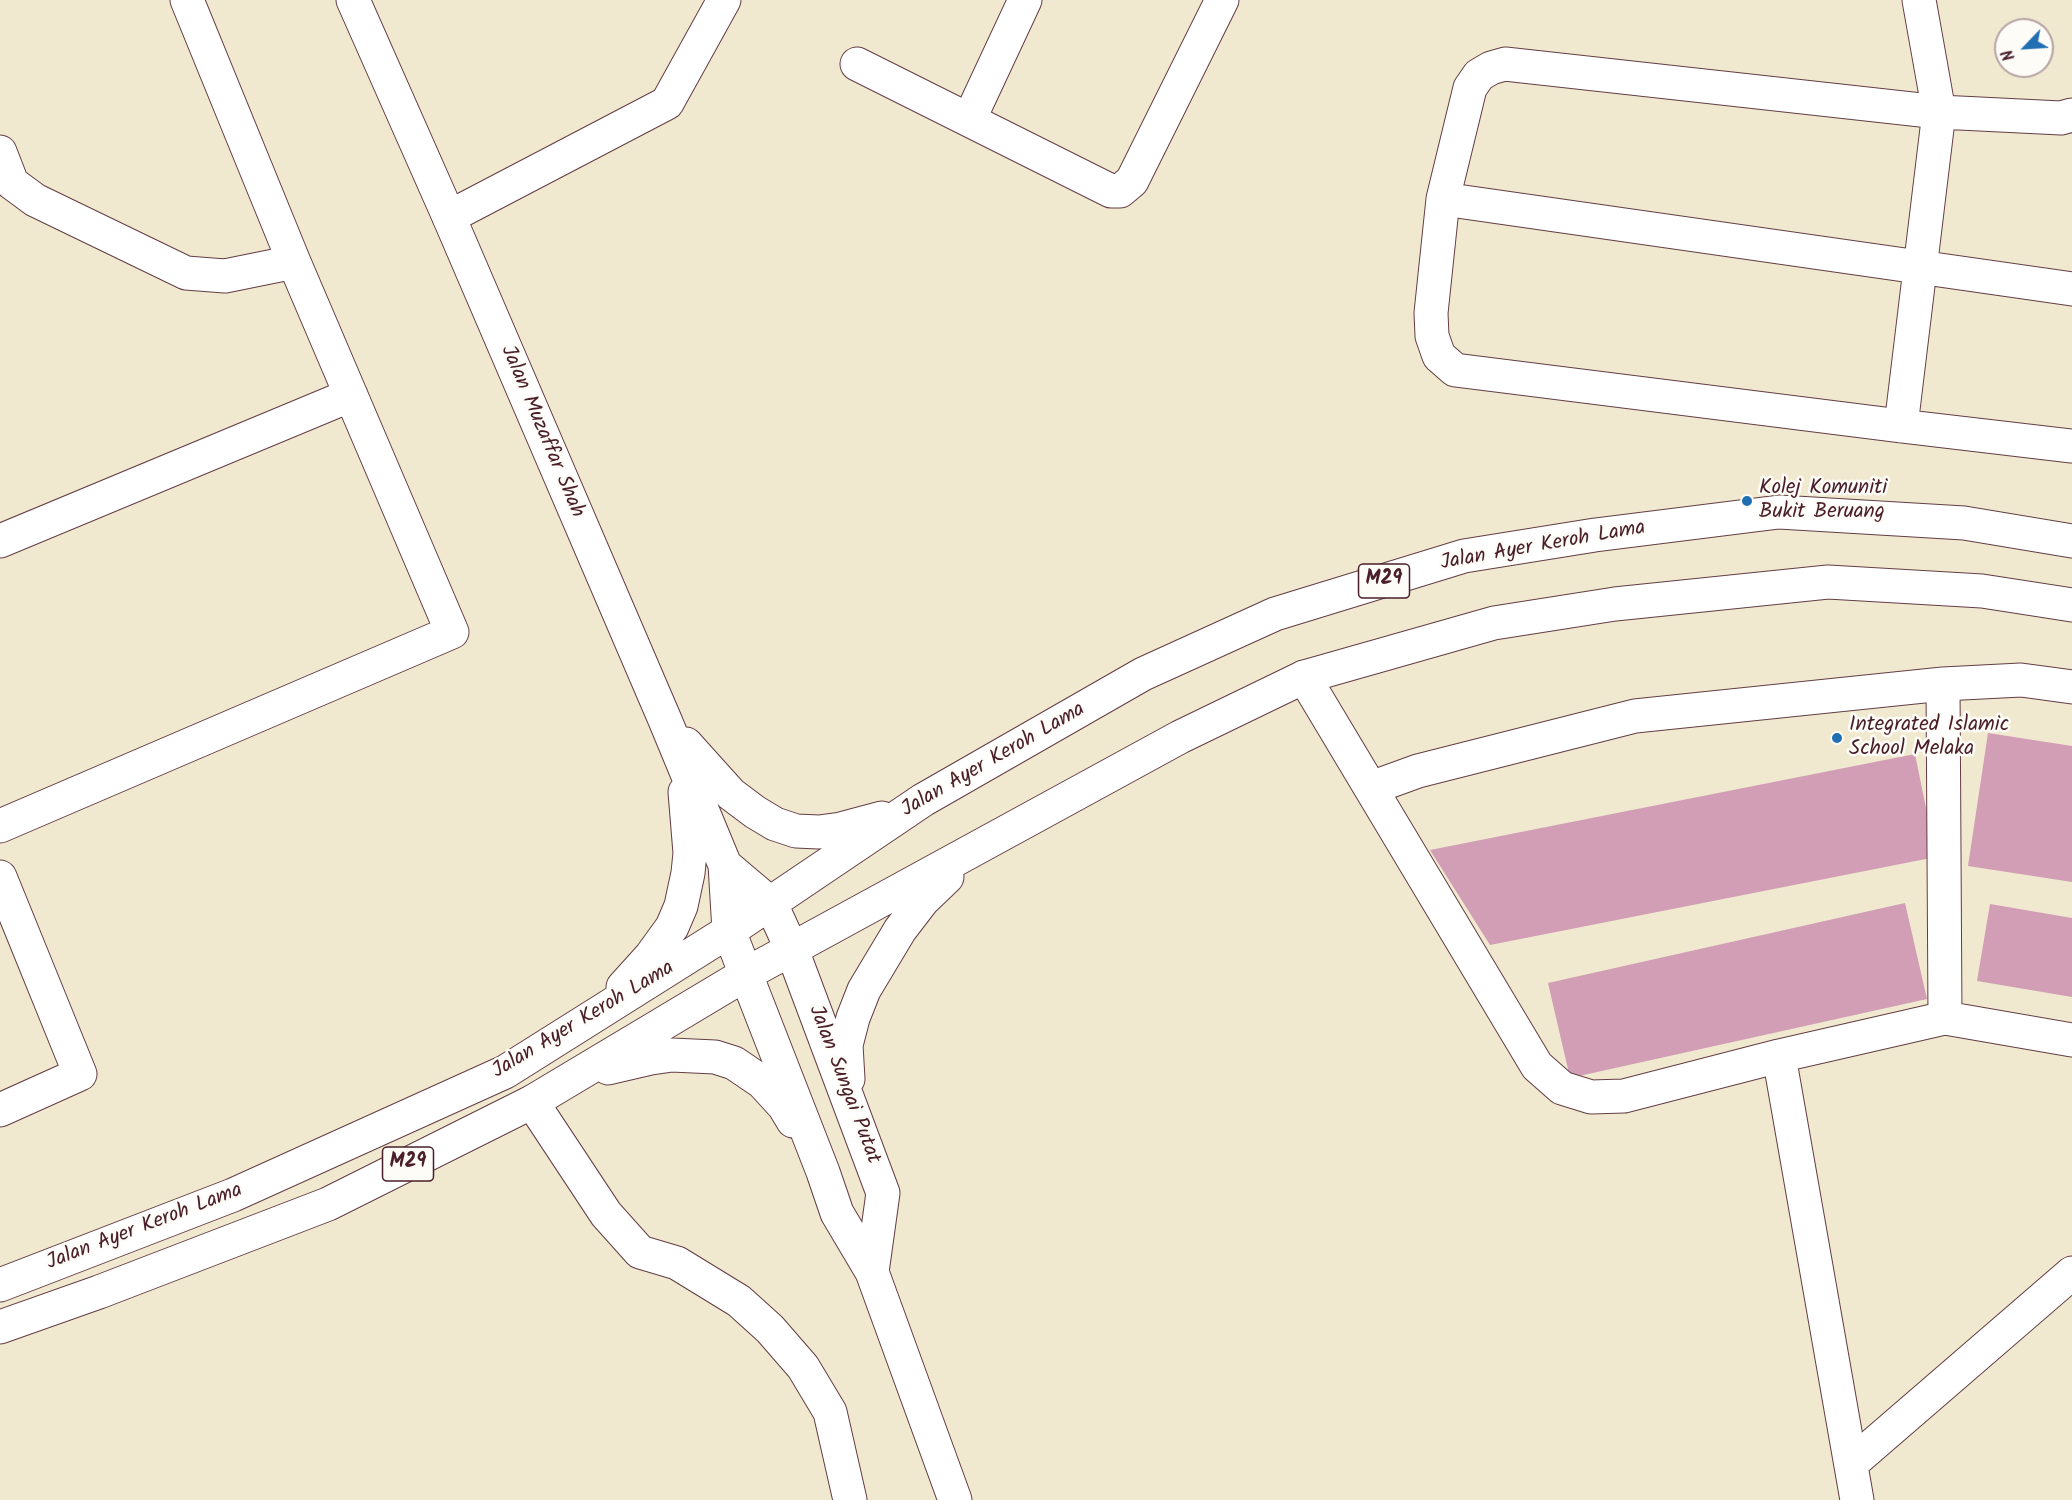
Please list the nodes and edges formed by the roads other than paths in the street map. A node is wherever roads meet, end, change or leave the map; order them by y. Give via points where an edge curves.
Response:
1 (187, 0) edge
2 (353, 0) edge
3 (724, 0) edge
4 (1025, 0) edge
5 (1222, 0) edge
6 (1920, 0) edge
7 (857, 64) dead end
8 (1939, 112) junction
9 (2072, 115) edge
10 (969, 120) junction
11 (0, 152) edge
12 (1443, 199) junction
13 (449, 217) junction
14 (294, 262) junction
15 (1921, 267) junction
16 (2072, 289) edge
17 (351, 395) junction
18 (1900, 426) junction
19 (2072, 446) edge
20 (0, 541) edge
21 (2072, 541) edge
22 (2072, 605) edge
23 (1304, 676) junction
24 (1943, 684) junction
25 (2072, 687) edge
26 (666, 720) junction
27 (681, 755) junction
28 (1371, 788) junction
29 (923, 800) junction
30 (0, 826) edge
31 (977, 849) junction
32 (725, 865) junction
33 (0, 877) edge
34 (771, 904) junction
35 (729, 931) junction
36 (792, 950) junction
37 (746, 974) junction
38 (1945, 1018) junction
39 (572, 1032) junction
40 (2072, 1040) edge
41 (1779, 1056) junction
42 (581, 1073) junction
43 (532, 1102) junction
44 (0, 1110) edge
45 (853, 1114) junction
46 (823, 1172) junction
47 (872, 1272) junction
48 (2072, 1273) edge
49 (0, 1285) edge
50 (0, 1327) edge
51 (1852, 1463) junction
52 (849, 1500) edge
53 (955, 1500) edge
54 (1857, 1500) edge

1 - 14 main road
2 - 13 main road, Jalan Muzaffar Shah
3 - 13 main road via 667,103
4 - 10 main road
5 - 10 main road via 1132,181 1120,190 1111,191
6 - 8 main road
7 - 10 main road
8 - 9 main road via 2061,118
8 - 12 main road via 1505,64 1479,75 1470,88
8 - 15 main road
11 - 14 main road via 12,183 35,200 186,273 225,276
12 - 15 main road
12 - 18 main road via 1432,336 1439,356 1455,370
13 - 26 main road, Jalan Muzaffar Shah
14 - 17 main road
15 - 16 main road
15 - 18 main road
17 - 20 main road
17 - 30 main road via 452,632
18 - 19 main road
21 - 29 main road, Jalan Ayer Keroh Lama / M29 via 1964,523 1779,512 1464,556 1275,614 1143,674
22 - 23 main road, Jalan Ayer Keroh Lama / M29 via 1982,591 1828,582 1615,604 1494,623
23 - 28 main road
23 - 31 main road, Jalan Ayer Keroh Lama / M29 via 1180,738
24 - 25 main road via 2021,680
24 - 28 main road via 1635,716 1418,771
24 - 38 main road
26 - 27 main road, Jalan Muzaffar Shah
26 - 29 main road via 731,794 775,824 796,831 819,832 866,823
27 - 32 main road, Jalan Muzaffar Shah
27 - 39 main road via 690,853 681,906 672,927 628,983
28 - 41 main road via 1537,1066 1562,1088 1591,1097 1624,1096
29 - 34 main road, Jalan Ayer Keroh Lama / M29
31 - 36 main road, Jalan Ayer Keroh Lama / M29
31 - 45 main road via 923,900 864,990 846,1045
32 - 34 main road, Jalan Muzaffar Shah
32 - 35 main road, Jalan Muzaffar Shah
33 - 44 main road via 80,1074
34 - 35 main road, Jalan Ayer Keroh Lama / M29
34 - 36 main road, Jalan Sungai Putat
35 - 37 main road, Jalan Sungai Putat
35 - 39 main road, Jalan Ayer Keroh Lama / M29
36 - 37 main road, Jalan Ayer Keroh Lama / M29
36 - 45 main road, Jalan Sungai Putat
37 - 42 main road, Jalan Ayer Keroh Lama / M29
37 - 46 main road, Jalan Sungai Putat
38 - 40 main road
38 - 41 main road
39 - 49 main road, Jalan Ayer Keroh Lama / M29 via 505,1072 232,1195
41 - 51 main road
42 - 43 main road, Jalan Ayer Keroh Lama / M29
42 - 46 main road via 672,1055 734,1062 762,1082 784,1106
43 - 50 main road, Jalan Ayer Keroh Lama / M29 via 328,1204
43 - 52 main road via 606,1214 640,1252 677,1263 739,1301 803,1367 830,1412
45 - 47 main road, Jalan Sungai Putat via 884,1193
46 - 47 main road, Jalan Sungai Putat via 837,1213
47 - 53 main road, Jalan Sungai Putat
48 - 51 main road
51 - 54 main road

